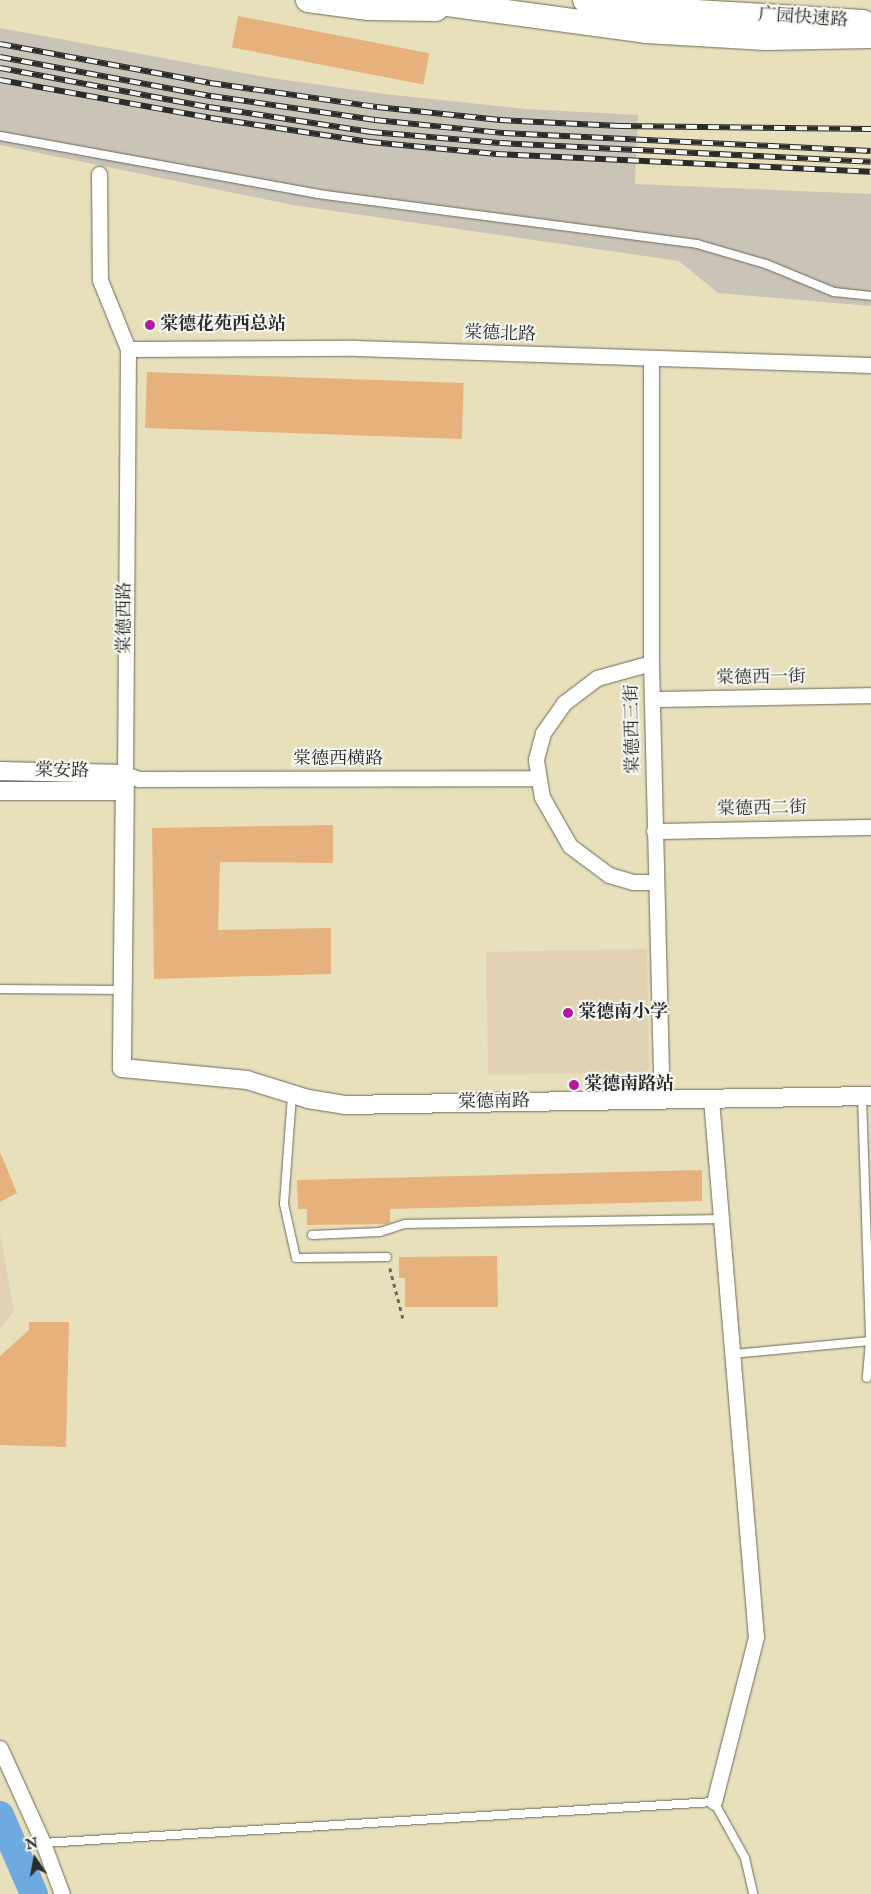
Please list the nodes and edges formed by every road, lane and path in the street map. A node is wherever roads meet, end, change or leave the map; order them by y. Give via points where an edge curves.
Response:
1 (308, 0) edge
2 (418, 0) edge
3 (585, 0) edge
4 (485, 10) junction
5 (871, 23) edge
6 (871, 36) edge
7 (0, 136) edge
8 (99, 174) dead end
9 (871, 296) edge
10 (128, 349) junction
11 (651, 359) junction
12 (871, 365) edge
13 (651, 663) junction
14 (871, 695) edge
15 (652, 699) junction
16 (0, 771) edge
17 (537, 778) junction
18 (130, 781) junction
19 (0, 791) edge
20 (871, 827) edge
21 (654, 831) junction
22 (656, 882) junction
23 (0, 989) edge
24 (122, 990) junction
25 (122, 1068) joint
26 (292, 1095) junction
27 (867, 1096) edge
28 (662, 1099) junction
29 (711, 1099) junction
30 (722, 1219) junction
31 (312, 1235) dead end
32 (387, 1257) joint
33 (403, 1318) dead end
34 (871, 1341) edge
35 (733, 1354) junction
36 (866, 1378) dead end
37 (0, 1748) edge
38 (714, 1802) junction
39 (43, 1843) junction
40 (62, 1894) edge
41 (753, 1894) edge

1 - 4 highway via 368,8
2 - 4 highway
3 - 5 highway, 广园快速路 via 679,11
4 - 6 highway via 646,31 766,38
7 - 9 lane via 318,194 697,244 766,264 834,292
8 - 10 street, 棠德西路 via 100,280
10 - 11 street, 棠德北路 via 356,348
10 - 18 street, 棠德西路
11 - 12 street, 棠德北路
11 - 13 street, 棠德西三街
13 - 15 street, 棠德西三街
13 - 17 street via 597,678 564,703 542,732 536,754
14 - 15 street, 棠德西一街
15 - 21 street, 棠德西三街
16 - 18 street, 棠安路
17 - 18 street, 棠德西横路
17 - 22 street via 542,797 558,828 587,862 609,875 634,882
18 - 19 street, 棠安路
18 - 24 street, 棠德西路
20 - 21 street, 棠德西二街
21 - 22 street, 棠德西三街
22 - 28 street, 棠德西三街
23 - 24 lane
24 - 25 street, 棠德西路
25 - 26 street, 棠德南路 via 247,1080
26 - 28 street, 棠德南路 via 345,1105 370,1106
26 - 32 lane via 284,1204 296,1258
27 - 29 street, 棠德南路
27 - 34 lane
28 - 29 street, 棠德南路
29 - 30 street
30 - 31 lane via 405,1224 380,1232
30 - 35 street
32 - 33 path
34 - 35 lane
34 - 36 lane
35 - 38 street via 756,1636
37 - 39 street
38 - 39 lane
38 - 41 lane via 745,1858
39 - 40 street

